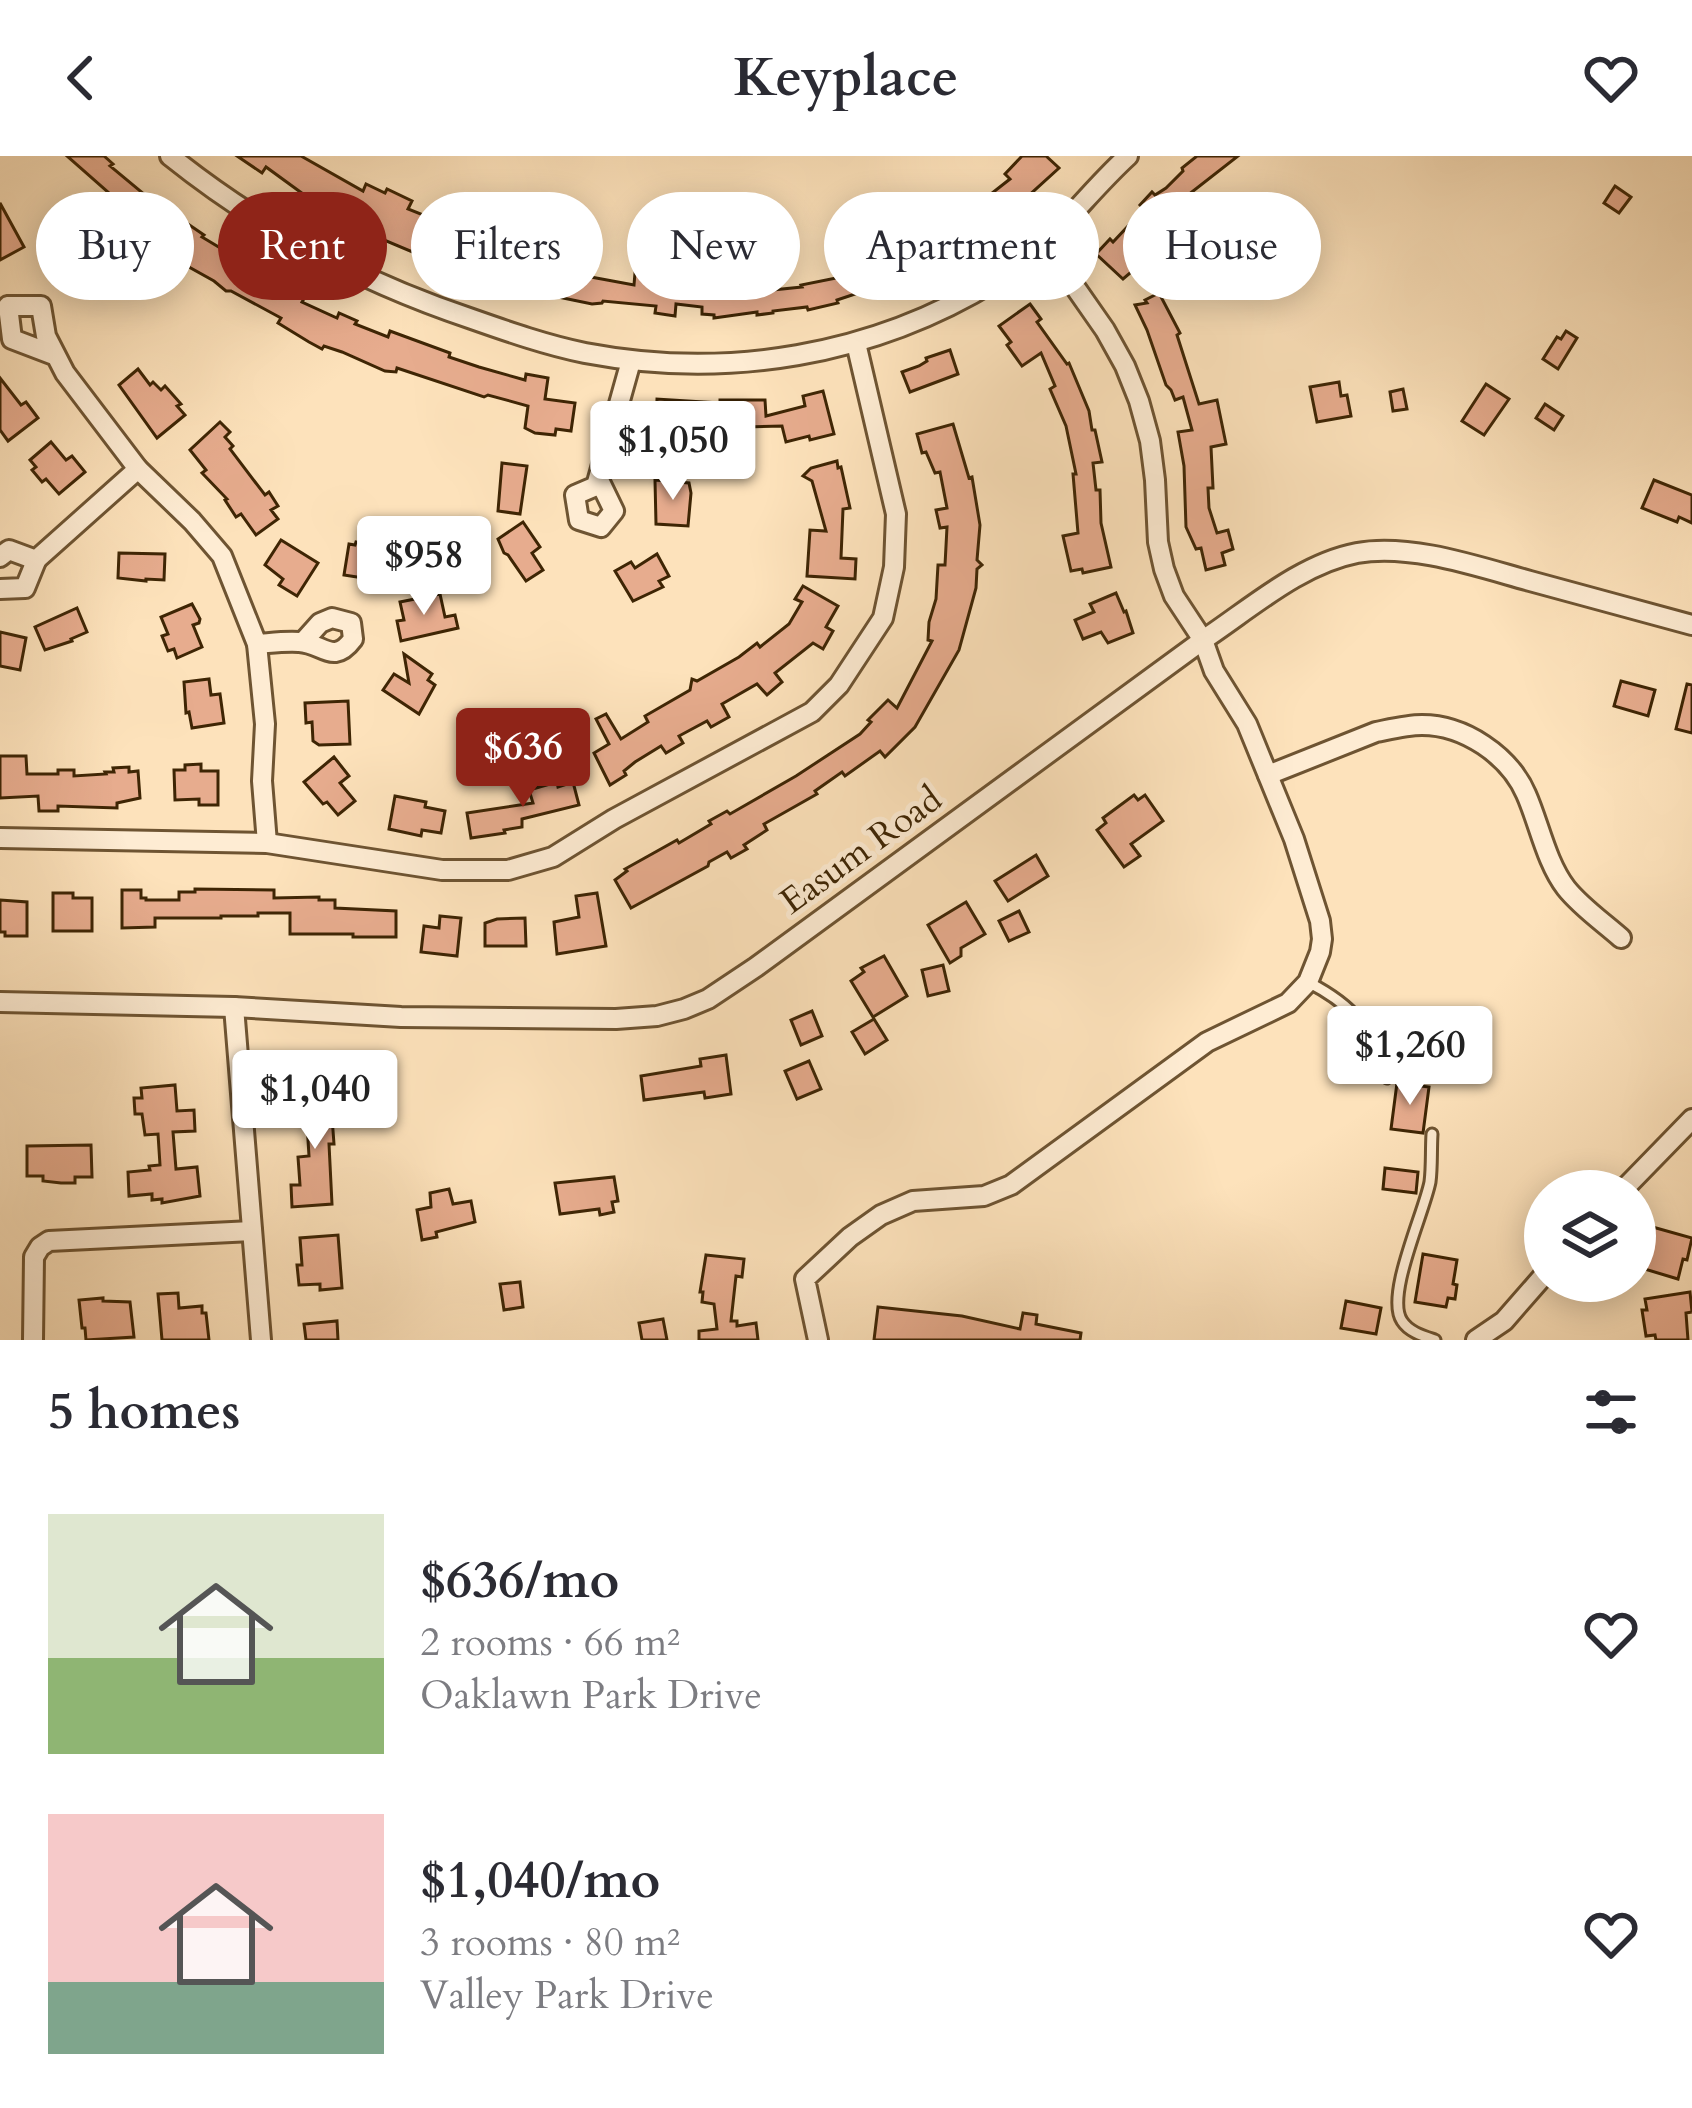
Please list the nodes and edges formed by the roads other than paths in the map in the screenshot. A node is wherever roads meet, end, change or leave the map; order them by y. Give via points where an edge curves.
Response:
1 (170, 156) edge
2 (1128, 156) edge
3 (1094, 192) edge
4 (962, 300) edge
5 (1084, 300) edge
6 (856, 343) junction
7 (54, 356) dead end
8 (631, 361) junction
9 (138, 469) junction
10 (599, 480) dead end
11 (0, 557) edge
12 (36, 561) dead end
13 (0, 589) edge
14 (1692, 625) edge
15 (1203, 640) junction
16 (303, 642) dead end
17 (257, 644) junction
18 (1268, 775) junction
19 (0, 838) edge
20 (267, 844) junction
21 (1622, 938) dead end
22 (1308, 982) junction
23 (0, 1002) edge
24 (234, 1007) junction
25 (1387, 1078) dead end
26 (1692, 1119) edge
27 (1432, 1134) dead end
28 (1642, 1170) edge
29 (252, 1231) junction
30 (1524, 1298) edge
31 (33, 1340) edge
32 (261, 1340) edge
33 (818, 1340) edge
34 (1435, 1340) edge
35 (1475, 1340) edge

1 - 8 street via 256,219 366,279 534,340
2 - 3 street
4 - 6 street
5 - 15 street via 1138,401 1164,569
6 - 8 street via 748,363
6 - 20 street via 896,514 894,567 884,618 812,712 553,857 508,870 442,870
7 - 9 street via 12,339 8,306 40,306 64,373
8 - 10 street via 596,486 575,495 579,520 601,527 614,511
9 - 11 street via 36,560 9,550
9 - 17 street via 222,556
12 - 13 street via 25,588
14 - 15 street, Easum Road via 1393,551 1322,565
15 - 18 street
15 - 24 street, Easum Road via 757,967 684,1009 599,1018
16 - 17 street
17 - 20 street
18 - 21 street via 1394,728 1424,725 1472,739 1510,766 1564,885
18 - 22 street via 1320,921
19 - 20 street
22 - 25 lane via 1359,1016
22 - 33 street via 1288,1003 1207,1042 1011,1185 984,1196 913,1202 850,1237 805,1279
23 - 24 street, Easum Road
24 - 29 street
26 - 28 street
27 - 34 lane via 1430,1181 1396,1308 1412,1331
29 - 31 street via 49,1241 34,1257
29 - 32 street
30 - 35 street

